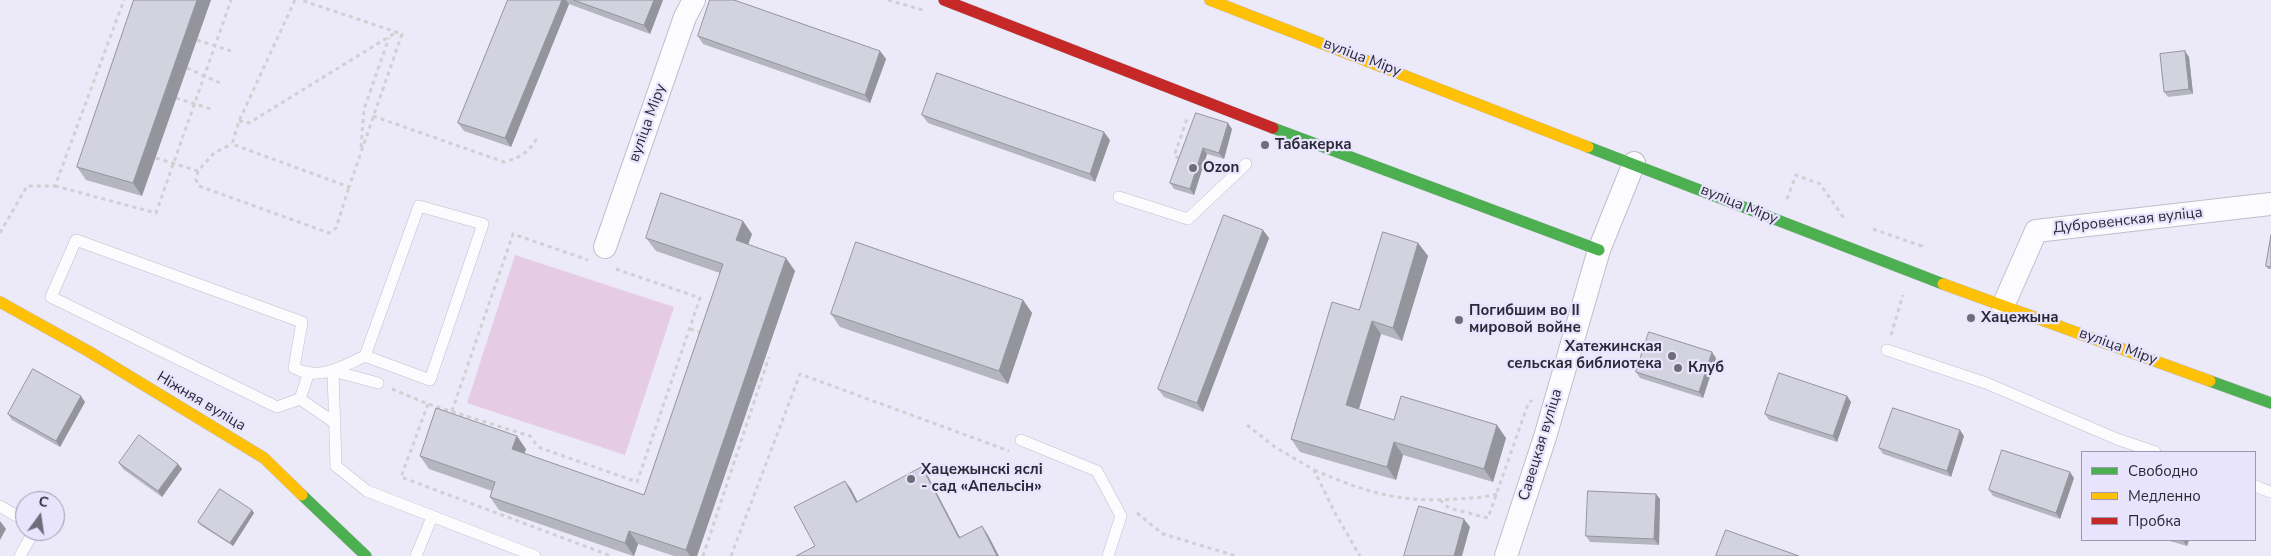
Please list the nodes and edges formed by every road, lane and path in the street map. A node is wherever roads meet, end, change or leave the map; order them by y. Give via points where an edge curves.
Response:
1 (124, 0) edge
2 (231, 0) edge
3 (295, 0) edge
4 (302, 0) edge
5 (694, 0) edge
6 (944, 0) edge
7 (1210, 0) edge
8 (396, 33) junction
9 (389, 36) junction
10 (197, 40) dead end
11 (215, 46) junction
12 (232, 51) dead end
13 (187, 68) dead end
14 (204, 76) junction
15 (220, 83) dead end
16 (176, 98) dead end
17 (194, 104) junction
18 (211, 110) dead end
19 (374, 116) junction
20 (1188, 116) dead end
21 (239, 121) junction
22 (538, 136) dead end
23 (232, 144) junction
24 (361, 153) junction
25 (156, 158) dead end
26 (1179, 158) edge
27 (173, 163) junction
28 (1634, 163) junction
29 (1246, 164) dead end
30 (198, 171) junction
31 (55, 186) junction
32 (349, 186) junction
33 (1119, 197) dead end
34 (2271, 204) edge
35 (0, 233) edge
36 (1599, 250) junction
37 (603, 259) junction
38 (0, 302) edge
39 (2003, 306) junction
40 (690, 329) junction
41 (710, 336) edge
42 (1887, 350) dead end
43 (366, 356) junction
44 (769, 357) dead end
45 (333, 371) junction
46 (308, 375) junction
47 (378, 383) joint
48 (300, 399) junction
49 (2271, 402) edge
50 (428, 404) junction
51 (1528, 404) dead end
52 (452, 411) junction
53 (335, 422) junction
54 (1247, 426) dead end
55 (1021, 440) dead end
56 (2151, 451) edge
57 (1013, 452) dead end
58 (1314, 470) junction
59 (2256, 486) edge
60 (2271, 492) edge
61 (1498, 494) junction
62 (1440, 500) junction
63 (0, 506) edge
64 (1134, 511) dead end
65 (15, 514) edge
66 (432, 517) junction
67 (28, 541) edge
68 (20, 556) edge
69 (366, 556) edge
70 (416, 556) edge
71 (535, 556) edge
72 (611, 556) edge
73 (703, 556) edge
74 (730, 556) edge
75 (1108, 556) edge
76 (1236, 556) edge
77 (1360, 556) edge
78 (1506, 556) edge

1 - 31 path
2 - 11 path
3 - 21 path
4 - 8 path
5 - 37 street, вуліца Міру via 685,17
6 - 36 street via 1315,145
7 - 28 street, вуліца Міру
8 - 9 path
8 - 19 path via 402,34
9 - 21 path via 249,123
9 - 24 path via 364,109
10 - 11 path
11 - 12 path
11 - 14 path
13 - 14 path
14 - 15 path
14 - 17 path
16 - 17 path
17 - 18 path
17 - 27 path
19 - 22 path via 504,162 531,149
19 - 24 path
20 - 26 path via 1174,156
21 - 23 path
23 - 30 path via 214,153
23 - 32 path
24 - 32 path
25 - 27 path
27 - 30 path
27 - 31 path via 156,213
28 - 36 street, Савецкая вуліца
28 - 39 street, вуліца Міру
29 - 33 lane via 1188,219
30 - 32 path via 196,180 199,186 329,233 336,228
31 - 35 path via 27,186
34 - 39 street, Дубровенская вуліца via 2036,231
36 - 78 street, Савецкая вуліца via 1545,437
37 - 40 path via 700,298
37 - 52 path via 513,234
38 - 69 street, Ніжняя вуліца via 88,351 264,458
39 - 49 street, вуліца Міру
40 - 41 path
40 - 52 path via 636,482 538,447 530,436
42 - 56 lane via 1986,383 2117,440
43 - 43 lane via 419,206 483,224 430,380
43 - 45 lane
44 - 73 path
45 - 46 lane
45 - 47 lane
45 - 53 lane
46 - 48 lane
46 - 48 lane via 294,368 302,322 76,240 51,298 277,407
47 - 50 path
48 - 53 lane
50 - 52 path
50 - 72 path via 401,478
51 - 61 path
53 - 66 lane via 336,466 367,491
54 - 58 path via 1274,447
55 - 75 lane via 1097,471 1121,516
57 - 74 path via 800,374
58 - 62 path via 1360,490 1397,498
58 - 77 path via 1334,513
59 - 60 lane
61 - 62 path
61 - 62 path via 1488,518 1449,508
63 - 65 lane
64 - 76 path via 1163,534
66 - 70 lane
66 - 71 lane
67 - 68 lane

